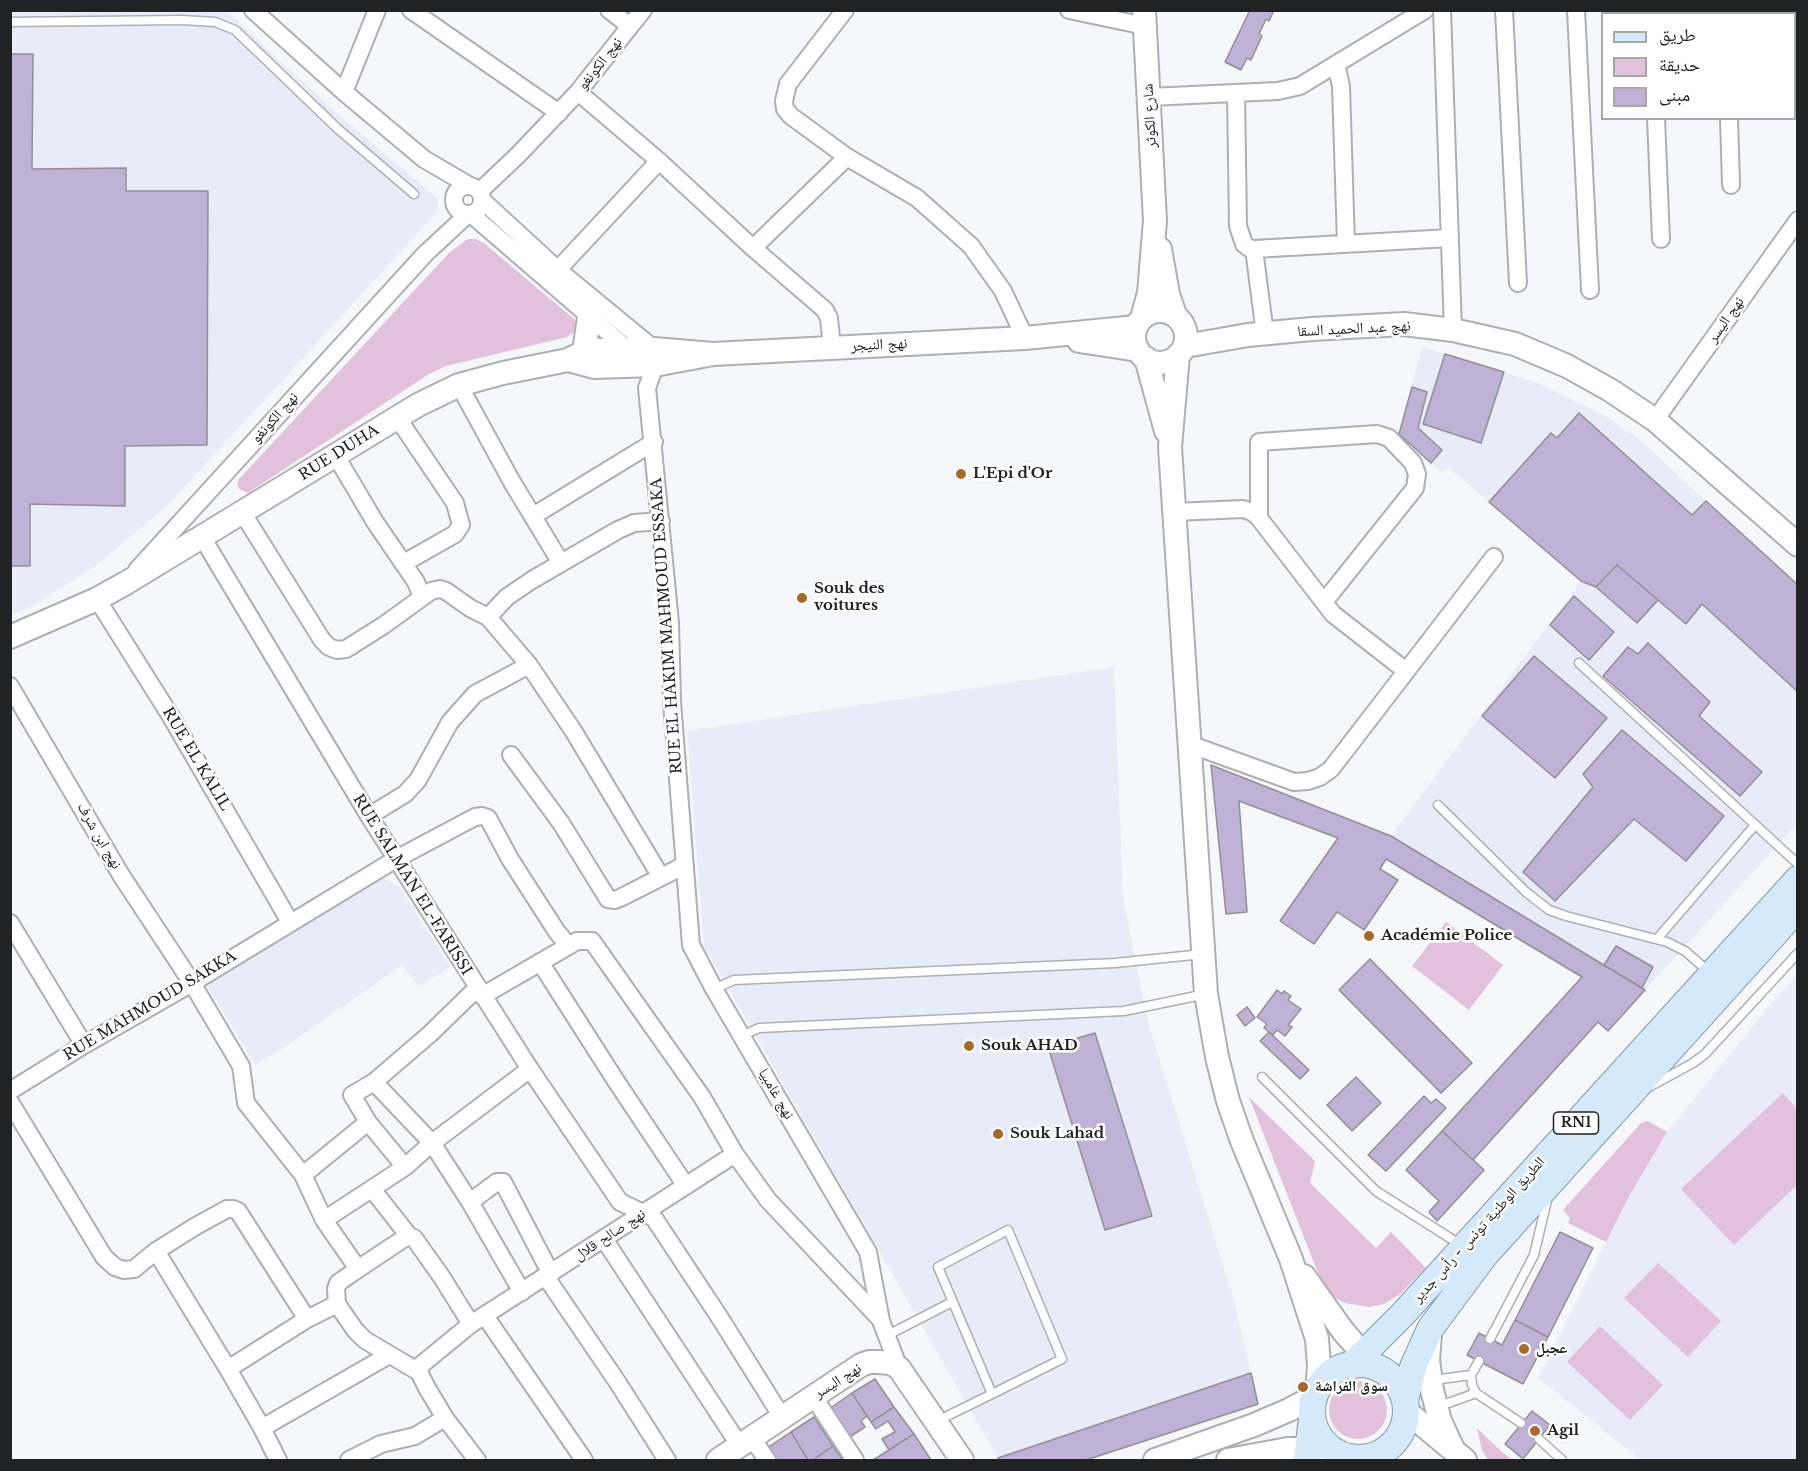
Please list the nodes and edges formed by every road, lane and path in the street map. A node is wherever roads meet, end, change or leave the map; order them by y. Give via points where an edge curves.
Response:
1 (253, 10) edge
2 (377, 10) edge
3 (411, 10) edge
4 (609, 10) edge
5 (643, 10) edge
6 (845, 10) edge
7 (1070, 10) edge
8 (1396, 10) edge
9 (1425, 10) edge
10 (1443, 10) edge
11 (1504, 10) edge
12 (1576, 10) edge
13 (1144, 18) edge
14 (10, 22) edge
15 (630, 26) junction
16 (1388, 32) junction
17 (1336, 64) junction
18 (344, 92) junction
19 (578, 92) junction
20 (1236, 94) junction
21 (1149, 97) junction
22 (559, 113) junction
23 (1656, 120) edge
24 (1729, 120) edge
25 (847, 157) junction
26 (659, 161) junction
27 (1731, 185) dead end
28 (414, 194) dead end
29 (469, 202) junction
30 (1797, 220) edge
31 (1155, 221) junction
32 (1450, 238) junction
33 (1661, 239) dead end
34 (1346, 244) junction
35 (753, 248) junction
36 (1254, 249) junction
37 (553, 275) junction
38 (1518, 283) dead end
39 (1590, 290) dead end
40 (589, 317) junction
41 (1179, 319) junction
42 (1453, 330) junction
43 (1256, 335) junction
44 (1035, 337) junction
45 (1140, 338) junction
46 (832, 348) junction
47 (1181, 351) junction
48 (576, 356) junction
49 (655, 357) junction
50 (632, 359) junction
51 (459, 385) junction
52 (647, 388) junction
53 (397, 417) junction
54 (1655, 420) junction
55 (654, 442) junction
56 (1170, 447) junction
57 (336, 456) junction
58 (242, 512) junction
59 (1174, 512) junction
60 (533, 516) junction
61 (1259, 518) junction
62 (661, 521) junction
63 (202, 537) junction
64 (1797, 545) edge
65 (1494, 557) dead end
66 (561, 562) junction
67 (404, 563) junction
68 (126, 583) junction
69 (422, 597) junction
70 (97, 599) junction
71 (1324, 602) junction
72 (488, 617) junction
73 (10, 638) edge
74 (1579, 663) dead end
75 (529, 665) junction
76 (1406, 671) junction
77 (10, 686) edge
78 (1189, 744) junction
79 (511, 755) dead end
80 (1438, 805) dead end
81 (369, 816) junction
82 (1755, 825) junction
83 (396, 859) junction
84 (1797, 864) edge
85 (685, 865) junction
86 (661, 877) junction
87 (1797, 879) edge
88 (1797, 908) edge
89 (10, 922) edge
90 (290, 922) junction
91 (1658, 939) junction
92 (569, 946) junction
93 (1797, 953) edge
94 (1203, 954) junction
95 (540, 962) junction
96 (1711, 974) junction
97 (192, 982) junction
98 (714, 989) junction
99 (480, 992) junction
100 (1206, 994) junction
101 (742, 1036) junction
102 (84, 1045) junction
103 (530, 1069) junction
104 (1262, 1077) dead end
105 (374, 1082) junction
106 (10, 1091) edge
107 (1624, 1100) junction
108 (10, 1102) edge
109 (368, 1122) junction
110 (432, 1143) junction
111 (735, 1154) junction
112 (405, 1167) junction
113 (303, 1175) junction
114 (1552, 1180) junction
115 (686, 1186) junction
116 (372, 1189) junction
117 (470, 1202) junction
118 (645, 1213) junction
119 (324, 1220) junction
120 (409, 1236) junction
121 (604, 1239) junction
122 (1464, 1247) junction
123 (156, 1251) junction
124 (1292, 1259) junction
125 (358, 1269) junction
126 (548, 1275) junction
127 (522, 1292) junction
128 (952, 1302) junction
129 (337, 1304) junction
130 (307, 1319) junction
131 (478, 1320) junction
132 (884, 1329) junction
133 (1430, 1329) junction
134 (1490, 1339) dead end
135 (389, 1355) junction
136 (1479, 1361) dead end
137 (1365, 1363) junction
138 (899, 1368) junction
139 (228, 1369) junction
140 (418, 1372) junction
141 (1471, 1375) junction
142 (1430, 1380) junction
143 (1476, 1393) junction
144 (992, 1394) junction
145 (813, 1396) junction
146 (1315, 1401) junction
147 (1405, 1406) junction
148 (1436, 1408) junction
149 (782, 1417) junction
150 (446, 1418) junction
151 (937, 1421) junction
152 (1521, 1423) dead end
153 (262, 1428) junction
154 (1539, 1439) dead end
155 (746, 1442) junction
156 (1387, 1452) edge
157 (1308, 1455) edge
158 (1459, 1455) edge
159 (1350, 1457) edge
160 (958, 1459) edge
161 (278, 1461) edge
162 (349, 1461) edge
163 (477, 1461) edge
164 (584, 1461) edge
165 (667, 1461) edge
166 (718, 1461) edge
167 (766, 1461) edge
168 (855, 1461) edge
169 (1155, 1461) edge
170 (1228, 1461) edge
171 (1562, 1461) edge

1 - 18 street
2 - 18 street
3 - 22 street
4 - 15 street
5 - 15 street, نهج الكونغو
6 - 25 street via 788,84 784,101 791,116
7 - 13 street
8 - 16 street
9 - 16 street
10 - 32 street
11 - 38 street
12 - 39 street
13 - 21 main road, شارع الكوثر
14 - 28 lane via 182,20 215,22 235,30 338,129
15 - 19 street, نهج الكونغو
16 - 17 street
17 - 20 street via 1300,86
17 - 34 street via 1341,86
18 - 29 street
19 - 22 street, نهج الكونغو
19 - 26 street
20 - 21 street
20 - 36 street via 1238,226 1244,244
21 - 31 main road, شارع الكوثر
22 - 29 street, نهج الكونغو
23 - 33 street
24 - 27 street
25 - 35 street
25 - 44 street via 917,198 971,246
26 - 35 street
26 - 37 street
29 - 37 street
29 - 68 street, نهج الكونغو
30 - 54 street, نهج اليسر
31 - 41 main road, شارع الكوثر via 1168,294
31 - 45 main road, شارع الكوثر via 1149,292
32 - 34 street
32 - 42 street
34 - 36 street
35 - 46 street via 825,310
36 - 43 street
37 - 40 street
37 - 49 street
40 - 48 main road
40 - 50 street
41 - 43 main road, نهج عبد الحميد السقا via 1220,332
41 - 45 main road via 1158,311
41 - 47 main road via 1186,330
42 - 43 main road, نهج عبد الحميد السقا via 1404,324
42 - 54 main road, نهج عبد الحميد السقا via 1515,344 1567,366
43 - 47 main road, نهج عبد الحميد السقا
44 - 45 main road, نهج النيجر
44 - 46 main road, نهج النيجر
45 - 47 main road via 1154,362 1162,362
45 - 56 main road
46 - 49 main road, نهج النيجر
47 - 56 main road
48 - 50 main road, RUE DUHA via 594,367
48 - 51 main road, RUE DUHA
49 - 50 main road, RUE DUHA
49 - 52 street
50 - 52 street
51 - 53 main road, RUE DUHA
51 - 60 street
52 - 55 street, RUE EL HAKIM MAHMOUD ESSAKA
53 - 57 main road, RUE DUHA
53 - 67 street via 455,503 461,525 455,534
54 - 64 main road, نهج عبد الحميد السقا
55 - 60 street
55 - 62 street, RUE EL HAKIM MAHMOUD ESSAKA
56 - 59 main road
57 - 58 main road, RUE DUHA
57 - 67 street
58 - 63 main road, RUE DUHA
58 - 69 street via 329,647 346,649
59 - 61 street via 1243,508
59 - 78 main road
60 - 66 street
61 - 71 street
61 - 71 street via 1259,442 1377,434 1389,438 1413,463 1417,474 1415,488
62 - 66 street via 634,523
62 - 85 street, RUE EL HAKIM MAHMOUD ESSAKA
63 - 68 main road, RUE DUHA
63 - 81 street, RUE SALMAN EL-FARISSI
65 - 76 street
66 - 72 street via 507,597
67 - 69 street
68 - 70 main road, RUE DUHA
69 - 72 street via 440,589
70 - 73 main road, RUE DUHA
70 - 90 street, RUE EL KALIL via 170,715
71 - 76 street via 1333,614
72 - 75 street
74 - 82 lane
75 - 81 street via 474,694 450,722 418,780 405,794
75 - 86 street
76 - 78 street via 1320,777 1294,782
77 - 97 street, نهج ابن شرف via 121,875
78 - 94 main road
79 - 86 street via 561,823 608,899 615,900
80 - 91 lane via 1549,910
81 - 83 street, RUE SALMAN EL-FARISSI
82 - 84 lane
82 - 91 lane
83 - 90 street, RUE MAHMOUD SAKKA
83 - 92 street, RUE MAHMOUD SAKKA via 469,820 488,818 510,859
83 - 99 street, RUE SALMAN EL-FARISSI
85 - 86 street
85 - 98 street, نهج غامبيا via 691,945
87 - 96 main road, الطريق الوطنية تونس - رأس جدير / RN1
88 - 107 main road, الطريق الوطنية تونس - رأس جدير / RN1
89 - 102 street
90 - 97 street, RUE MAHMOUD SAKKA
91 - 96 lane via 1685,951
92 - 95 street
92 - 111 street via 577,941 592,941 702,1097
93 - 107 lane via 1705,1054
94 - 98 lane via 1115,963 734,980
94 - 100 main road
95 - 99 street
95 - 115 street
96 - 122 main road, الطريق الوطنية تونس - رأس جدير / RN1
97 - 102 street, RUE MAHMOUD SAKKA
97 - 113 street, نهج ابن شرف via 241,1066 246,1103
98 - 101 street, نهج غامبيا
99 - 103 street, RUE SALMAN EL-FARISSI
99 - 105 street
100 - 101 lane via 1124,1011 759,1028
100 - 124 main road via 1227,1101
101 - 132 street, نهج غامبيا via 867,1252
102 - 106 street, RUE MAHMOUD SAKKA
103 - 110 street
103 - 118 street, RUE SALMAN EL-FARISSI via 620,1202
104 - 122 lane via 1376,1191
105 - 109 street via 352,1095
105 - 110 street
107 - 114 main road, الطريق الوطنية تونس - رأس جدير / RN1
108 - 123 street via 104,1257 115,1267 134,1269
109 - 112 street
109 - 113 street
110 - 112 street
110 - 117 street
111 - 115 street, نهج صالح قلال
111 - 132 street via 768,1200
112 - 116 street
113 - 119 street, نهج ابن شرف
114 - 133 main road, الطريق الوطنية تونس - رأس جدير / RN1 via 1485,1254
114 - 134 lane via 1534,1255
115 - 118 street, نهج صالح قلال
116 - 119 street
116 - 120 street
117 - 126 street via 496,1182 503,1182
117 - 127 street
118 - 121 street, نهج صالح قلال
118 - 149 street via 654,1218
119 - 125 street, نهج ابن شرف
120 - 125 street
120 - 131 street
121 - 126 street, نهج صالح قلال
121 - 155 street
122 - 137 main road, الطريق الوطنية تونس - رأس جدير / RN1
123 - 130 street via 227,1209 238,1211
123 - 139 street
124 - 137 main road
124 - 146 main road via 1317,1339
125 - 129 street via 338,1283
126 - 127 street, نهج صالح قلال
126 - 165 street
127 - 131 street, نهج صالح قلال
128 - 132 lane
128 - 144 lane
128 - 144 lane via 938,1267 1008,1230 1062,1359
129 - 130 street
129 - 135 street via 365,1341
130 - 139 street
131 - 140 street, نهج صالح قلال via 421,1365
131 - 164 street
132 - 138 street
133 - 142 main road
133 - 147 main road, الطريق الوطنية تونس - رأس جدير / RN1 via 1413,1367
135 - 140 street
135 - 153 street
136 - 141 lane
137 - 146 main road, RN1 via 1331,1374
137 - 147 main road via 1392,1378 1400,1388
138 - 145 main road, نهج اليسر via 890,1363 869,1362
138 - 151 main road
139 - 153 street
140 - 150 street
141 - 142 lane
141 - 143 lane
142 - 148 main road
143 - 148 lane
143 - 152 lane
144 - 151 lane
145 - 149 main road, نهج اليسر
145 - 168 street
146 - 157 main road
146 - 159 main road via 1317,1432 1326,1444
146 - 169 main road
147 - 156 main road, RN1 via 1405,1423
147 - 158 main road
148 - 158 main road
149 - 155 main road, نهج اليسر
150 - 162 street via 415,1436 381,1444
150 - 163 street
151 - 160 main road
153 - 161 street
154 - 171 lane
155 - 166 main road, نهج اليسر
155 - 167 street
156 - 159 main road, RN1
157 - 159 main road
157 - 170 main road via 1288,1449

